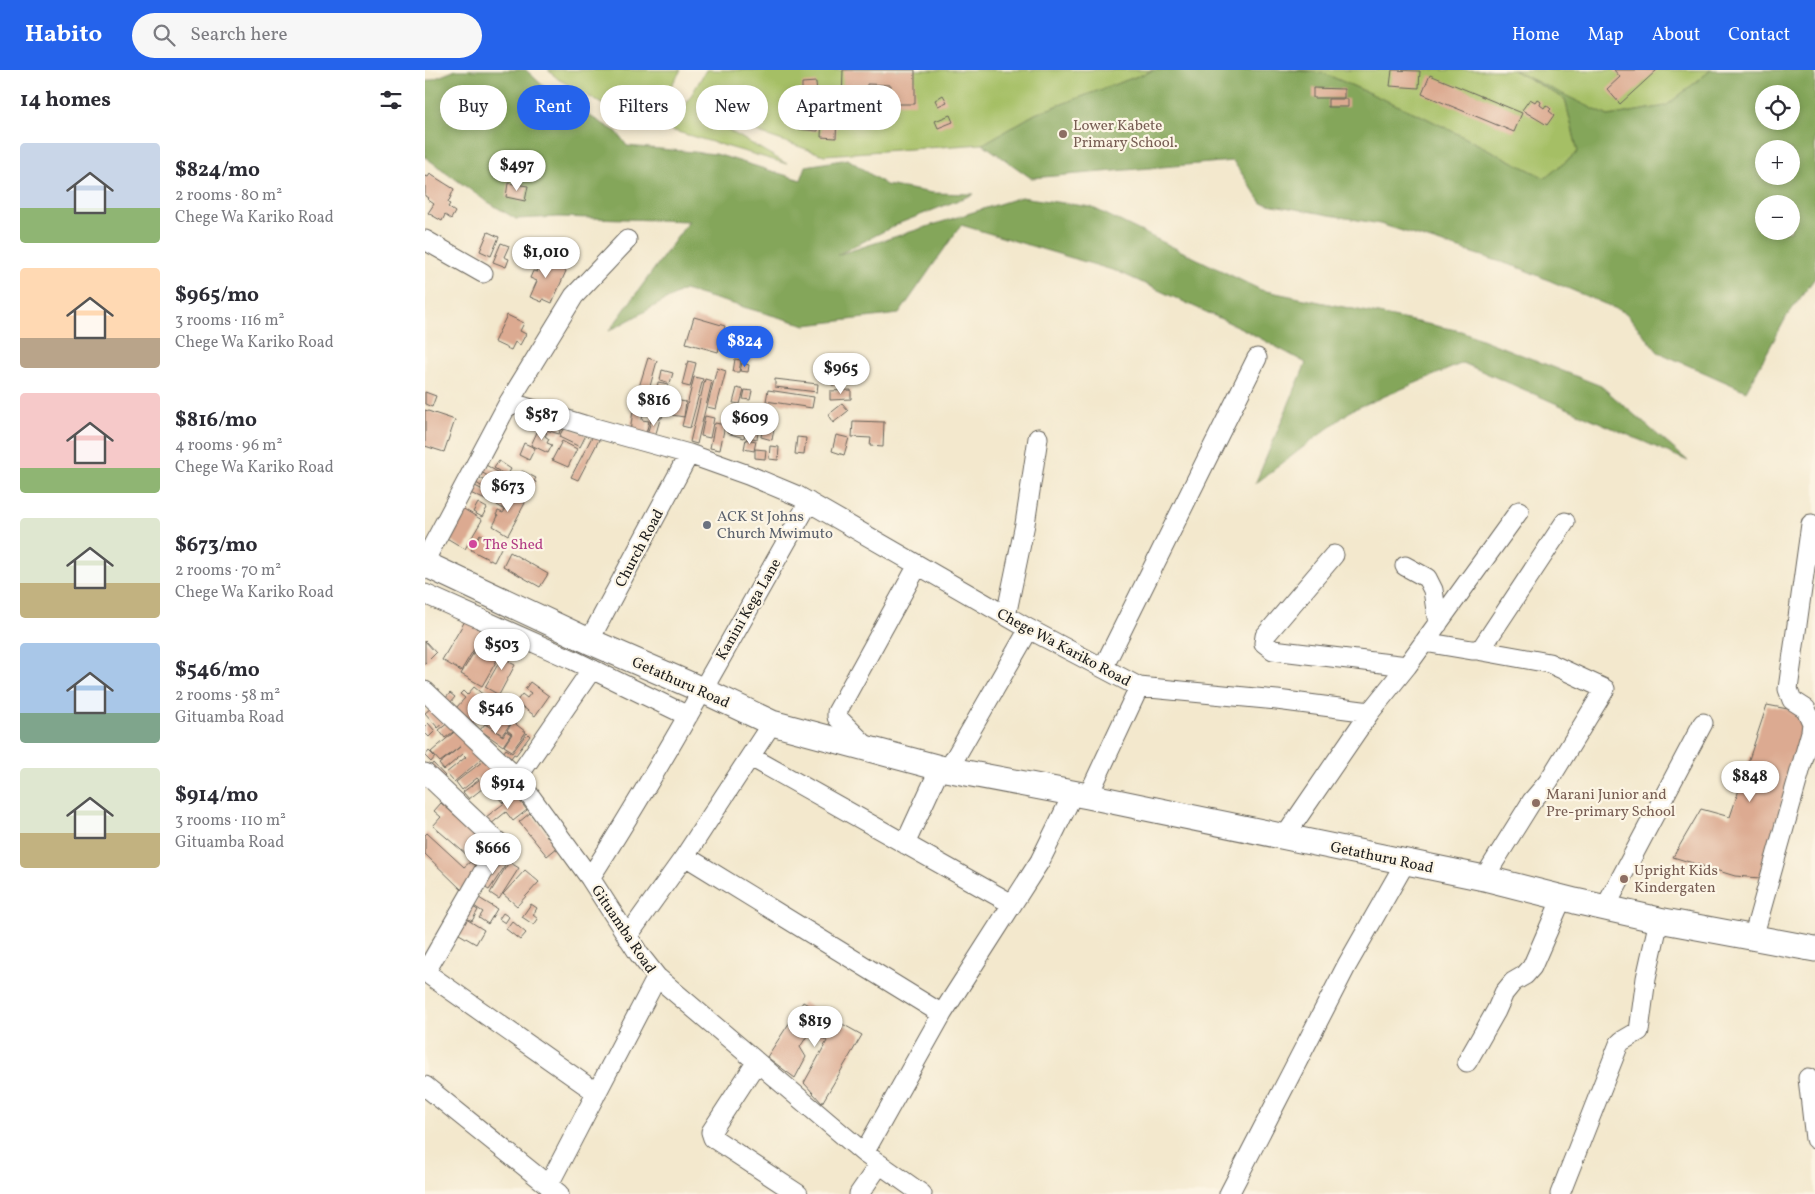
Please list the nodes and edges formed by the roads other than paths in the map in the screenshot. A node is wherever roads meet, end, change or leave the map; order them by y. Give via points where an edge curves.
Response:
1 (425, 240) edge
2 (627, 240) dead end
3 (483, 273) dead end
4 (1257, 358) dead end
5 (509, 402) junction
6 (1038, 438) dead end
7 (689, 454) junction
8 (809, 502) junction
9 (1519, 511) dead end
10 (1565, 522) dead end
11 (1811, 524) dead end
12 (1334, 555) dead end
13 (425, 560) edge
14 (425, 564) edge
15 (918, 565) junction
16 (1405, 566) dead end
17 (425, 594) edge
18 (1006, 616) junction
19 (1438, 624) junction
20 (1029, 629) junction
21 (589, 642) junction
22 (1424, 642) junction
23 (1477, 650) junction
24 (1407, 666) junction
25 (1103, 668) junction
26 (592, 669) junction
27 (1139, 687) junction
28 (702, 690) junction
29 (425, 691) edge
30 (1370, 712) junction
31 (688, 716) junction
32 (773, 723) junction
33 (1703, 723) dead end
34 (869, 749) junction
35 (751, 757) junction
36 (944, 769) junction
37 (425, 773) edge
38 (517, 778) junction
39 (1080, 795) junction
40 (1285, 836) junction
41 (905, 844) junction
42 (685, 856) junction
43 (1405, 863) junction
44 (590, 878) junction
45 (1484, 878) junction
46 (1562, 898) junction
47 (1012, 904) junction
48 (1605, 908) junction
49 (1659, 920) junction
50 (627, 937) junction
51 (1753, 938) junction
52 (1815, 949) edge
53 (425, 973) edge
54 (657, 977) junction
55 (942, 1014) junction
56 (1467, 1062) dead end
57 (756, 1063) junction
58 (1808, 1078) dead end
59 (425, 1086) edge
60 (597, 1093) junction
61 (1815, 1139) edge
62 (864, 1153) junction
63 (879, 1164) junction
64 (553, 1190) edge
65 (798, 1194) edge
66 (859, 1194) edge
67 (923, 1194) edge
68 (1229, 1194) edge
69 (1560, 1194) edge

1 - 3 street
2 - 5 street via 574,296
4 - 25 street
5 - 7 street, Chege Wa Kariko Road
5 - 13 street
6 - 18 street
7 - 8 street, Chege Wa Kariko Road
7 - 21 street, Church Road
8 - 15 street, Chege Wa Kariko Road
8 - 28 street, Kanini Kega Lane
9 - 19 street
10 - 23 street via 1483,646
11 - 51 street via 1788,689 1792,700 1806,709 1812,723 1811,732
12 - 24 street via 1265,636 1264,643 1273,650
14 - 21 main road, Getathuru Road
15 - 18 street, Chege Wa Kariko Road
15 - 34 street via 837,712 837,717
16 - 19 street via 1427,578 1433,590
17 - 26 street
18 - 20 street, Chege Wa Kariko Road
19 - 22 street
20 - 25 street, Chege Wa Kariko Road
20 - 36 street
21 - 28 main road, Getathuru Road
22 - 23 street
22 - 24 street
23 - 45 street via 1549,663 1605,689
24 - 30 street
25 - 27 street, Chege Wa Kariko Road
26 - 31 street
26 - 38 street
27 - 30 street, Chege Wa Kariko Road
27 - 39 street
28 - 31 street, Kanini Kega Lane
28 - 32 main road, Getathuru Road
29 - 38 street, Gituamba Road
30 - 40 street
31 - 44 street, Kanini Kega Lane via 625,825
32 - 34 main road, Getathuru Road
32 - 35 street
33 - 48 street
34 - 36 main road, Getathuru Road
35 - 41 street
35 - 42 street
36 - 39 main road, Getathuru Road
36 - 41 street
37 - 53 street via 498,842 498,846
38 - 44 street, Gituamba Road
39 - 40 main road, Getathuru Road
39 - 47 street
40 - 43 main road, Getathuru Road
41 - 47 street
42 - 50 street
42 - 55 street
43 - 45 main road, Getathuru Road
43 - 68 street via 1347,965
44 - 50 street, Gituamba Road
45 - 46 main road, Getathuru Road
46 - 48 main road, Getathuru Road
46 - 56 street via 1532,967 1504,993
47 - 55 street
48 - 49 main road, Getathuru Road
49 - 51 main road, Getathuru Road
49 - 69 street via 1646,978 1639,1031 1619,1044
50 - 54 street, Gituamba Road
51 - 52 main road, Getathuru Road
53 - 60 street
54 - 57 street, Gituamba Road
54 - 60 street
55 - 62 street
57 - 62 street, Gituamba Road
57 - 65 street via 711,1132 713,1138
58 - 61 street
59 - 64 street
60 - 64 street
62 - 63 street, Gituamba Road
63 - 66 street
63 - 67 street, Gituamba Road

